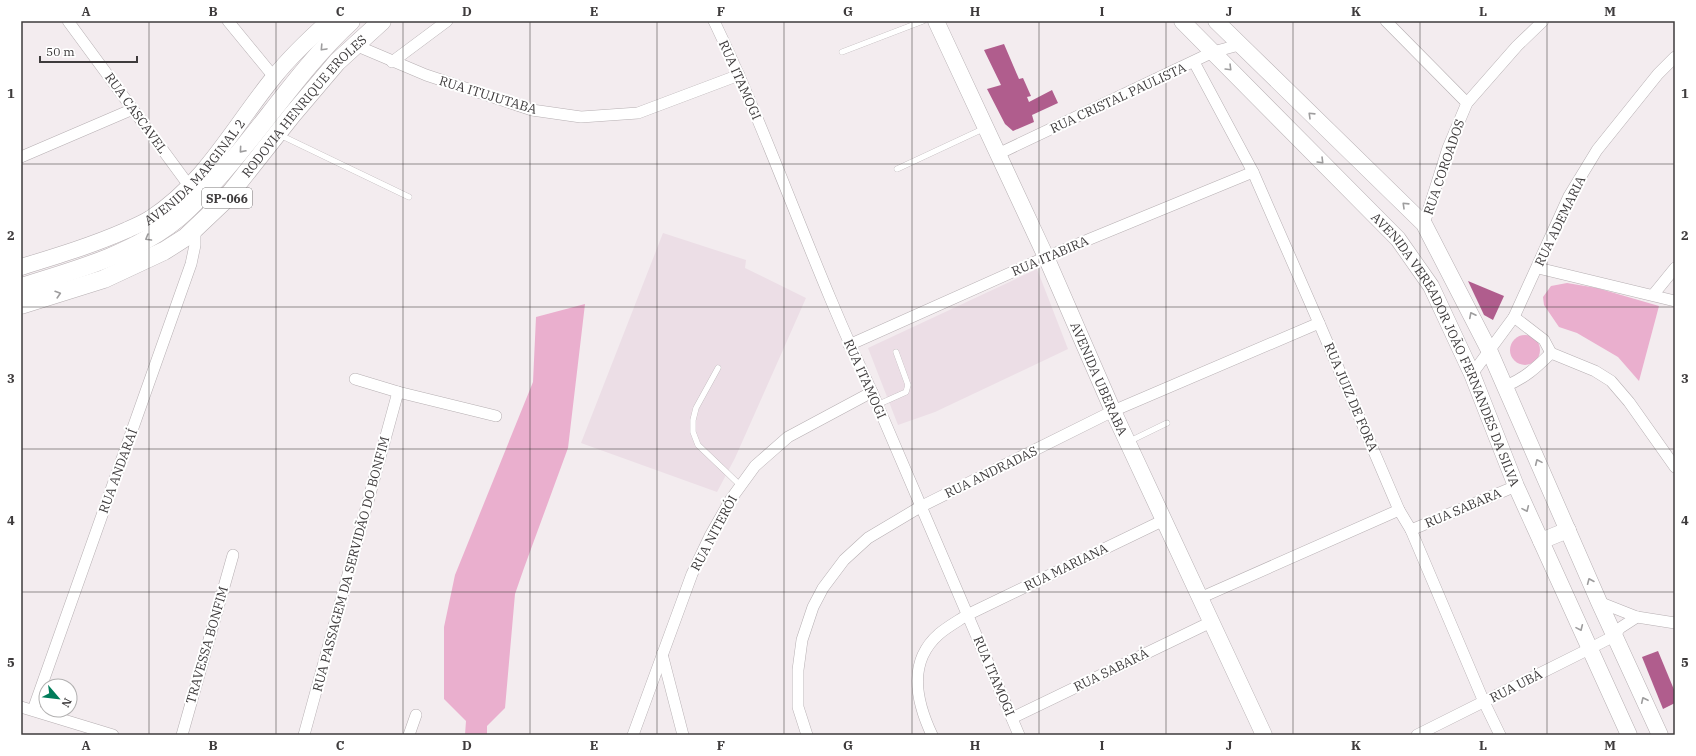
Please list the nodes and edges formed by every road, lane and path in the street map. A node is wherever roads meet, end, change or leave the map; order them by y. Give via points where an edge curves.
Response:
1 (68, 21) edge
2 (228, 21) edge
3 (329, 21) edge
4 (351, 21) edge
5 (382, 21) edge
6 (447, 21) edge
7 (714, 21) edge
8 (923, 21) edge
9 (936, 21) edge
10 (1182, 21) edge
11 (1216, 21) edge
12 (1386, 21) edge
13 (1544, 21) edge
14 (355, 45) junction
15 (1239, 45) junction
16 (842, 52) dead end
17 (1214, 52) junction
18 (1675, 57) edge
19 (392, 62) junction
20 (1194, 62) junction
21 (740, 75) junction
22 (274, 77) junction
23 (1467, 103) junction
24 (133, 109) junction
25 (986, 128) junction
26 (278, 134) junction
27 (998, 154) junction
28 (21, 157) edge
29 (897, 169) dead end
30 (1253, 172) junction
31 (190, 187) junction
32 (409, 197) dead end
33 (1424, 224) junction
34 (195, 229) junction
35 (1046, 257) junction
36 (21, 267) edge
37 (1538, 268) junction
38 (1675, 268) edge
39 (21, 287) edge
40 (1653, 296) junction
41 (1675, 301) edge
42 (21, 305) edge
43 (1514, 317) junction
44 (1320, 323) junction
45 (849, 345) junction
46 (1490, 350) junction
47 (896, 352) dead end
48 (1551, 353) junction
49 (718, 368) dead end
50 (1472, 374) junction
51 (355, 378) dead end
52 (1505, 386) junction
53 (398, 392) junction
54 (872, 392) junction
55 (877, 405) junction
56 (1113, 411) junction
57 (496, 416) dead end
58 (1167, 423) dead end
59 (1128, 442) junction
60 (1675, 467) edge
61 (741, 486) junction
62 (1516, 486) junction
63 (920, 507) junction
64 (1399, 510) junction
65 (1164, 520) junction
66 (1411, 530) junction
67 (1568, 530) junction
68 (1541, 541) junction
69 (233, 554) dead end
70 (1200, 598) junction
71 (1599, 602) junction
72 (968, 615) junction
73 (1637, 617) junction
74 (1211, 622) junction
75 (1675, 623) edge
76 (1614, 636) junction
77 (1589, 649) junction
78 (662, 654) junction
79 (1484, 702) junction
80 (21, 707) edge
81 (33, 710) junction
82 (416, 715) dead end
83 (1012, 718) junction
84 (113, 735) edge
85 (182, 735) edge
86 (304, 735) edge
87 (409, 735) edge
88 (633, 735) edge
89 (683, 735) edge
90 (807, 735) edge
91 (932, 735) edge
92 (1019, 735) edge
93 (1264, 735) edge
94 (1417, 735) edge
95 (1500, 735) edge
96 (1629, 735) edge
97 (1660, 735) edge

1 - 24 street, RUA CASCAVEL
2 - 22 street
3 - 22 main road, AVENIDA MARGINAL 2
4 -> 39 main road, RODOVIA HENRIQUE EROLES / SP-066 via 316,55 248,142 178,219 148,239 115,254 77,270
5 - 14 main road, RODOVIA HENRIQUE EROLES / SP-066
6 - 19 street
7 - 21 street, RUA ITAMOGI
8 - 16 lane
9 - 25 main road, AVENIDA UBERABA
10 - 17 main road, AVENIDA VEREADOR JOÃO FERNANDES DA SILVA
11 - 15 main road
12 - 23 street
13 - 23 street, RUA COROADOS via 1517,46
14 - 19 street, RUA ITUJUTABA
14 - 26 main road, RODOVIA HENRIQUE EROLES / SP-066 via 337,62
15 - 17 street, RUA CRISTAL PAULISTA
33 -> 15 main road
17 - 20 street, RUA CRISTAL PAULISTA
17 -> 50 main road, AVENIDA VEREADOR JOÃO FERNANDES DA SILVA via 1398,239 1430,286
18 - 37 street, RUA ADEMARIA via 1658,74 1597,150 1569,196
19 - 21 street, RUA ITUJUTABA via 532,110 581,117 638,113
20 - 27 street, RUA CRISTAL PAULISTA
20 - 30 street, RUA JUIZ DE FORA
21 - 45 street, RUA ITAMOGI
22 - 31 main road, AVENIDA MARGINAL 2 via 221,151
23 - 33 street, RUA COROADOS via 1448,148
24 - 28 street
24 - 31 street, RUA CASCAVEL
25 - 27 main road, AVENIDA UBERABA
25 - 29 lane
26 - 32 lane
26 - 34 main road, RODOVIA HENRIQUE EROLES / SP-066 via 224,201
27 - 35 main road, AVENIDA UBERABA
30 - 35 street, RUA ITABIRA
30 - 44 street, RUA JUIZ DE FORA
31 - 36 main road, AVENIDA MARGINAL 2 via 151,219 100,242
46 -> 33 main road
42 -> 34 main road, RODOVIA HENRIQUE EROLES / SP-066 via 104,279 164,251
34 - 81 street, RUA ANDARAÍ via 191,264
35 - 45 street, RUA ITABIRA
35 - 56 main road, AVENIDA UBERABA
37 - 40 street
37 - 43 street, RUA ADEMARIA
38 - 40 street
40 - 41 street
43 - 46 street, RUA ADEMARIA
43 - 48 street via 1544,340
44 - 56 street, RUA ANDRADAS
44 - 64 street, RUA JUIZ DE FORA
45 - 54 street, RUA ITAMOGI
46 - 50 street, RUA ADEMARIA
46 - 52 main road
47 - 55 lane via 908,385 906,392
48 - 52 street via 1519,381
48 - 60 street via 1595,371 1611,381
49 - 61 lane via 696,408 693,432 698,445
50 - 62 main road, AVENIDA VEREADOR JOÃO FERNANDES DA SILVA
51 - 53 street
67 -> 52 main road
53 - 57 street
53 - 86 street, RUA PASSAGEM DA SERVIDÃO DO BONFIM
54 - 55 street, RUA ITAMOGI
54 - 61 street, RUA NITERÓI via 788,437 755,466
55 - 63 street, RUA ITAMOGI
56 - 59 main road, AVENIDA UBERABA
56 - 63 street, RUA ANDRADAS
58 - 59 lane
59 - 65 main road, AVENIDA UBERABA
61 - 78 street, RUA NITERÓI via 710,536 695,567
62 - 66 street, RUA SABARA
62 -> 68 main road, AVENIDA VEREADOR JOÃO FERNANDES DA SILVA
63 - 72 street, RUA ITAMOGI
63 - 90 street, RUA ANDRADAS via 863,542 844,560 827,582 813,607 802,640 798,670 798,707
64 - 66 street, RUA JUIZ DE FORA
64 - 70 street
65 - 70 main road, AVENIDA UBERABA
65 - 72 street, RUA MARIANA
66 - 79 street, RUA JUIZ DE FORA
67 - 68 main road
71 -> 67 main road
68 -> 77 main road, AVENIDA VEREADOR JOÃO FERNANDES DA SILVA
69 - 85 street, TRAVESSA BONFIM
70 - 74 main road, AVENIDA UBERABA
71 - 73 street
71 - 76 main road
72 - 83 street, RUA ITAMOGI
72 - 91 street, RUA MARIANA via 939,634 924,652 916,675 918,697
73 - 75 street
73 - 76 street, RUA UBÁ via 1620,628
74 - 83 street, RUA SABARÁ
74 - 93 main road, AVENIDA UBERABA
76 - 77 street, RUA UBÁ
97 -> 76 main road
77 - 79 street, RUA UBÁ
77 - 96 main road, AVENIDA VEREADOR JOÃO FERNANDES DA SILVA
78 - 88 street, RUA NITERÓI
78 - 89 street
79 - 94 street, RUA UBÁ
79 - 95 street, RUA JUIZ DE FORA
80 - 81 street
81 - 84 street
82 - 87 street
83 - 92 street, RUA ITAMOGI

